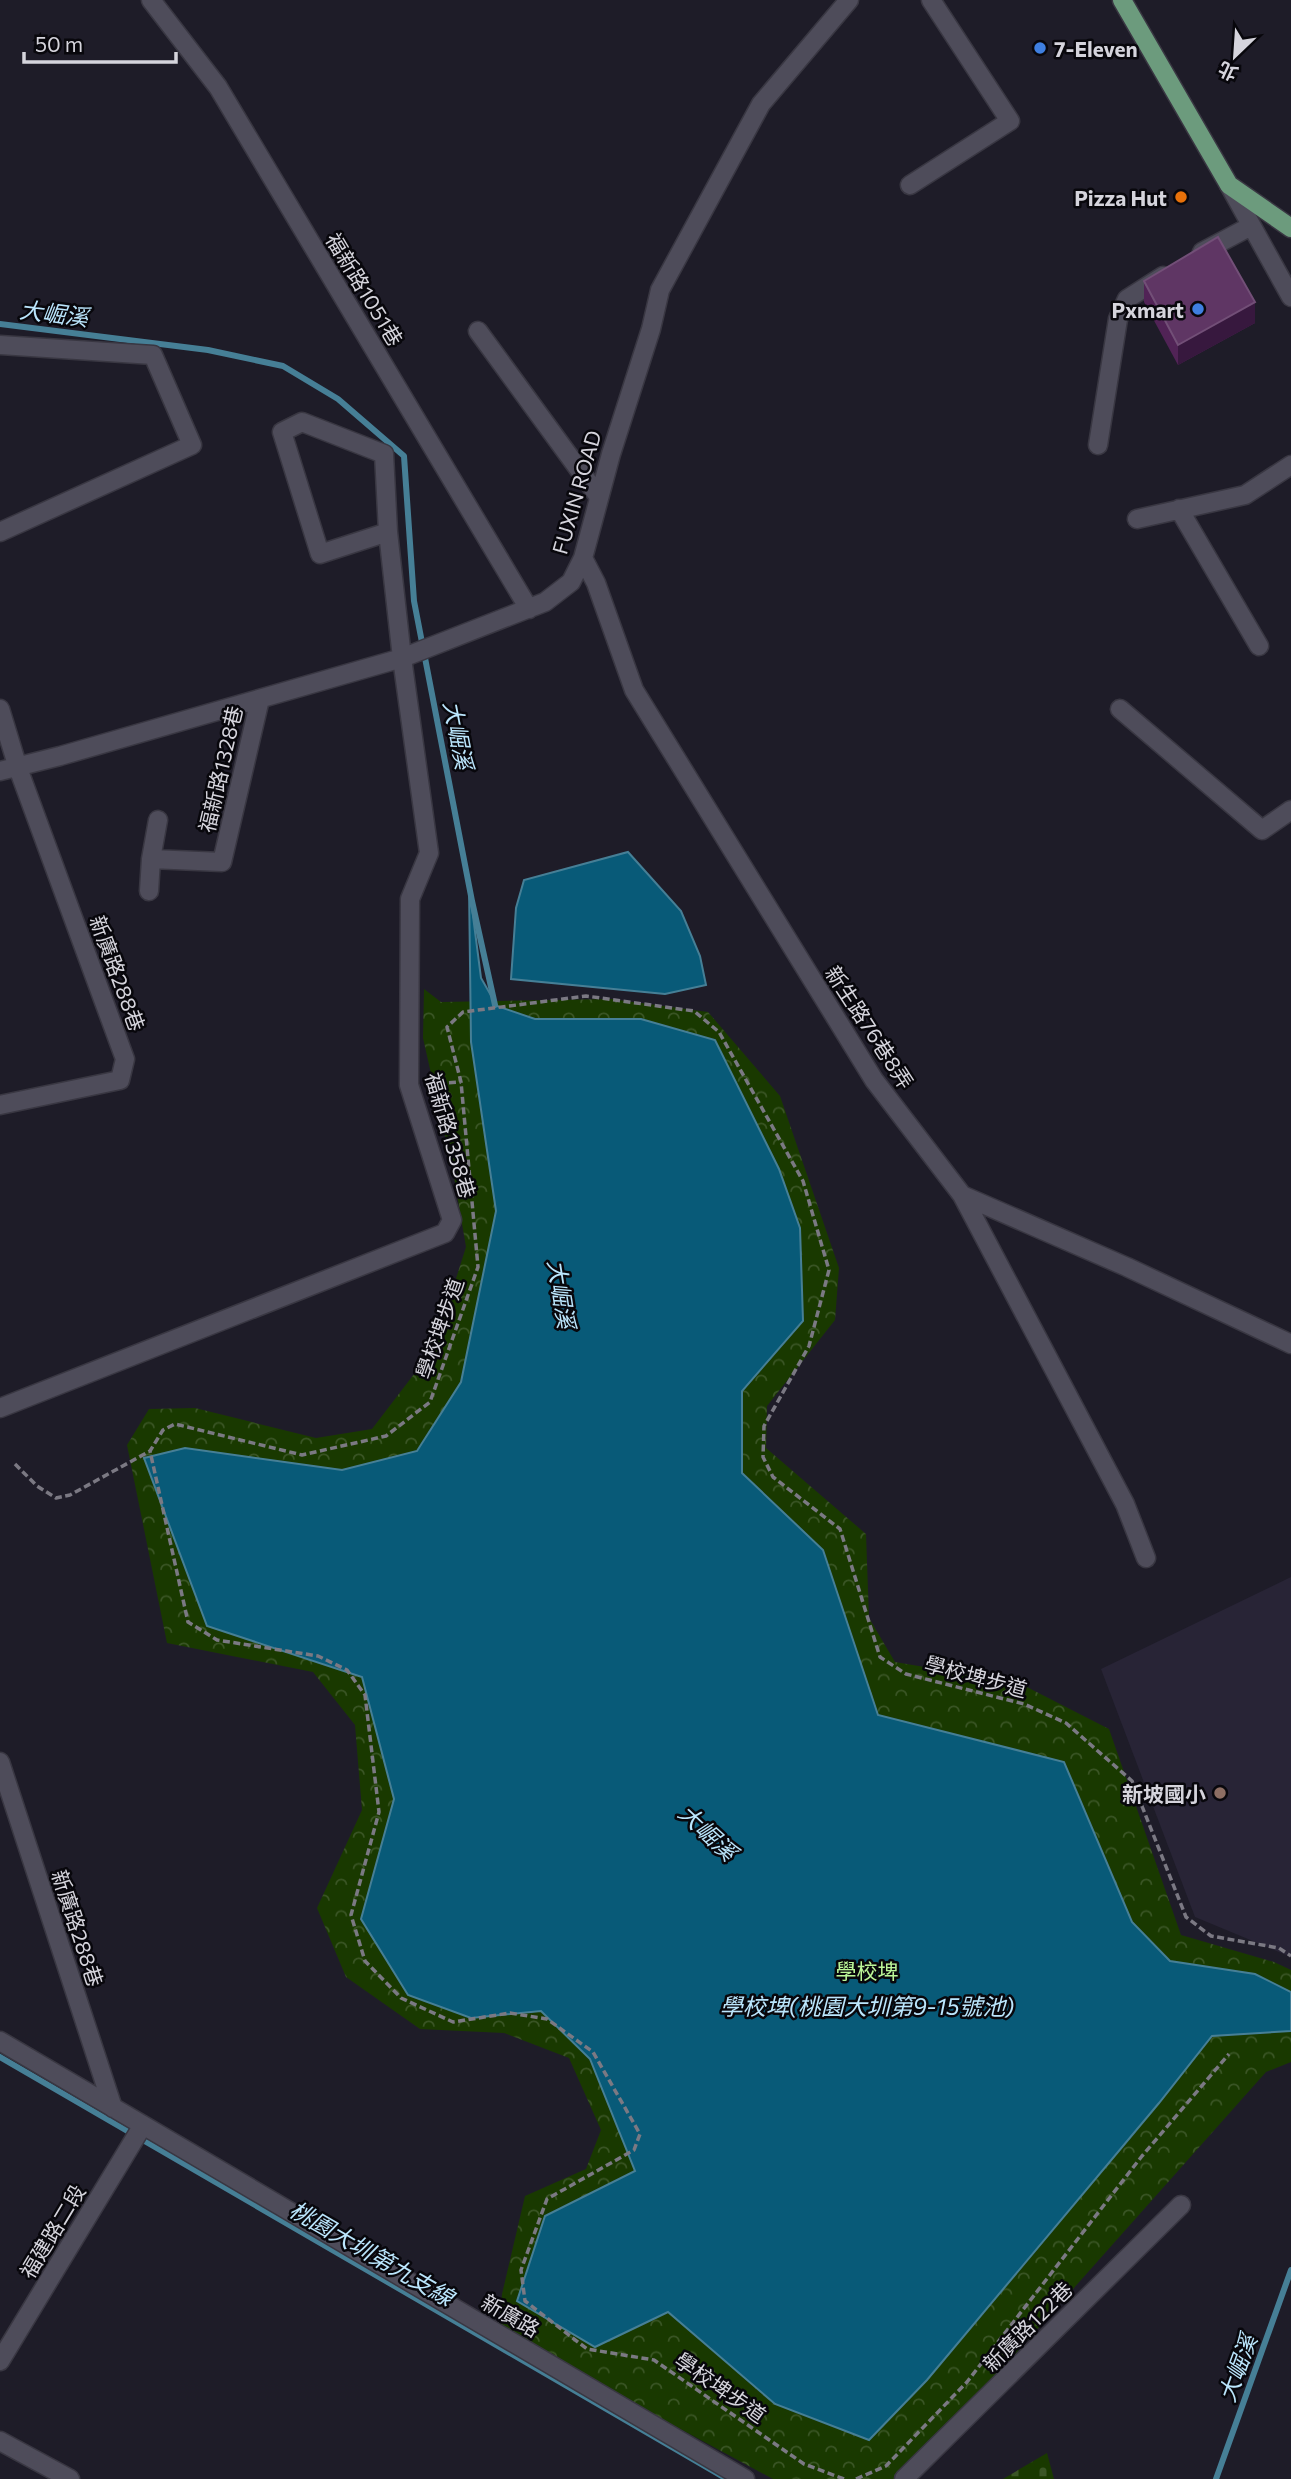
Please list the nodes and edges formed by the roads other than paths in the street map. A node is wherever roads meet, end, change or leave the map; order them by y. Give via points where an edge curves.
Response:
1 (151, 0) edge
2 (849, 0) edge
3 (931, 0) edge
4 (1122, 0) edge
5 (910, 185) dead end
6 (1229, 185) junction
7 (1251, 226) junction
8 (1291, 228) edge
9 (1291, 297) edge
10 (478, 331) dead end
11 (0, 345) edge
12 (1098, 444) dead end
13 (1291, 465) edge
14 (599, 497) junction
15 (1179, 509) junction
16 (1137, 519) dead end
17 (0, 532) edge
18 (388, 532) junction
19 (583, 558) junction
20 (529, 609) junction
21 (1259, 646) dead end
22 (402, 658) junction
23 (260, 699) junction
24 (0, 709) edge
25 (1120, 709) dead end
26 (9, 769) edge
27 (1291, 810) edge
28 (159, 820) dead end
29 (151, 859) junction
30 (149, 891) dead end
31 (0, 1105) edge
32 (962, 1195) junction
33 (1291, 1344) edge
34 (0, 1408) edge
35 (1146, 1558) dead end
36 (0, 1762) edge
37 (0, 2041) edge
38 (113, 2108) junction
39 (143, 2125) junction
40 (1181, 2205) dead end
41 (0, 2361) edge
42 (0, 2441) edge
43 (70, 2479) edge
44 (745, 2479) edge
45 (904, 2479) edge

1 - 20 street, 福新路1051巷 via 218,87
2 - 14 street, FUXIN ROAD via 761,104 660,290
3 - 5 street via 1010,121
4 - 6 main road
6 - 7 street
6 - 8 main road
7 - 9 street
7 - 12 street via 1127,299 1118,319
10 - 14 street
11 - 17 street via 153,355 192,444
13 - 15 street via 1245,495
14 - 19 street, FUXIN ROAD
15 - 16 street
15 - 21 street
18 - 18 street, 福新路1358巷 via 384,454 302,422 282,432 320,554
18 - 22 street, 福新路1358巷
19 - 20 street, FUXIN ROAD via 571,582
19 - 32 street, 新生路76巷8弄 via 634,690 874,1080
20 - 22 street, FUXIN ROAD
22 - 23 street, FUXIN ROAD
22 - 34 street, 福新路1358巷 via 429,853 410,899 409,1084 452,1220 445,1233
23 - 26 street, FUXIN ROAD
23 - 29 street, 福新路1328巷 via 222,862
24 - 26 street
25 - 27 street via 1262,830
26 - 31 street, 新廣路288巷 via 125,1059 120,1080
28 - 29 street
29 - 30 street
32 - 33 street, 新生路76巷8弄
32 - 35 street via 1125,1504
36 - 38 street, 新廣路288巷
37 - 38 street, 新廣路
38 - 39 street, 新廣路
39 - 41 street, 福建路二段
39 - 44 street, 新廣路
40 - 45 street, 新廣路122巷
42 - 43 street

